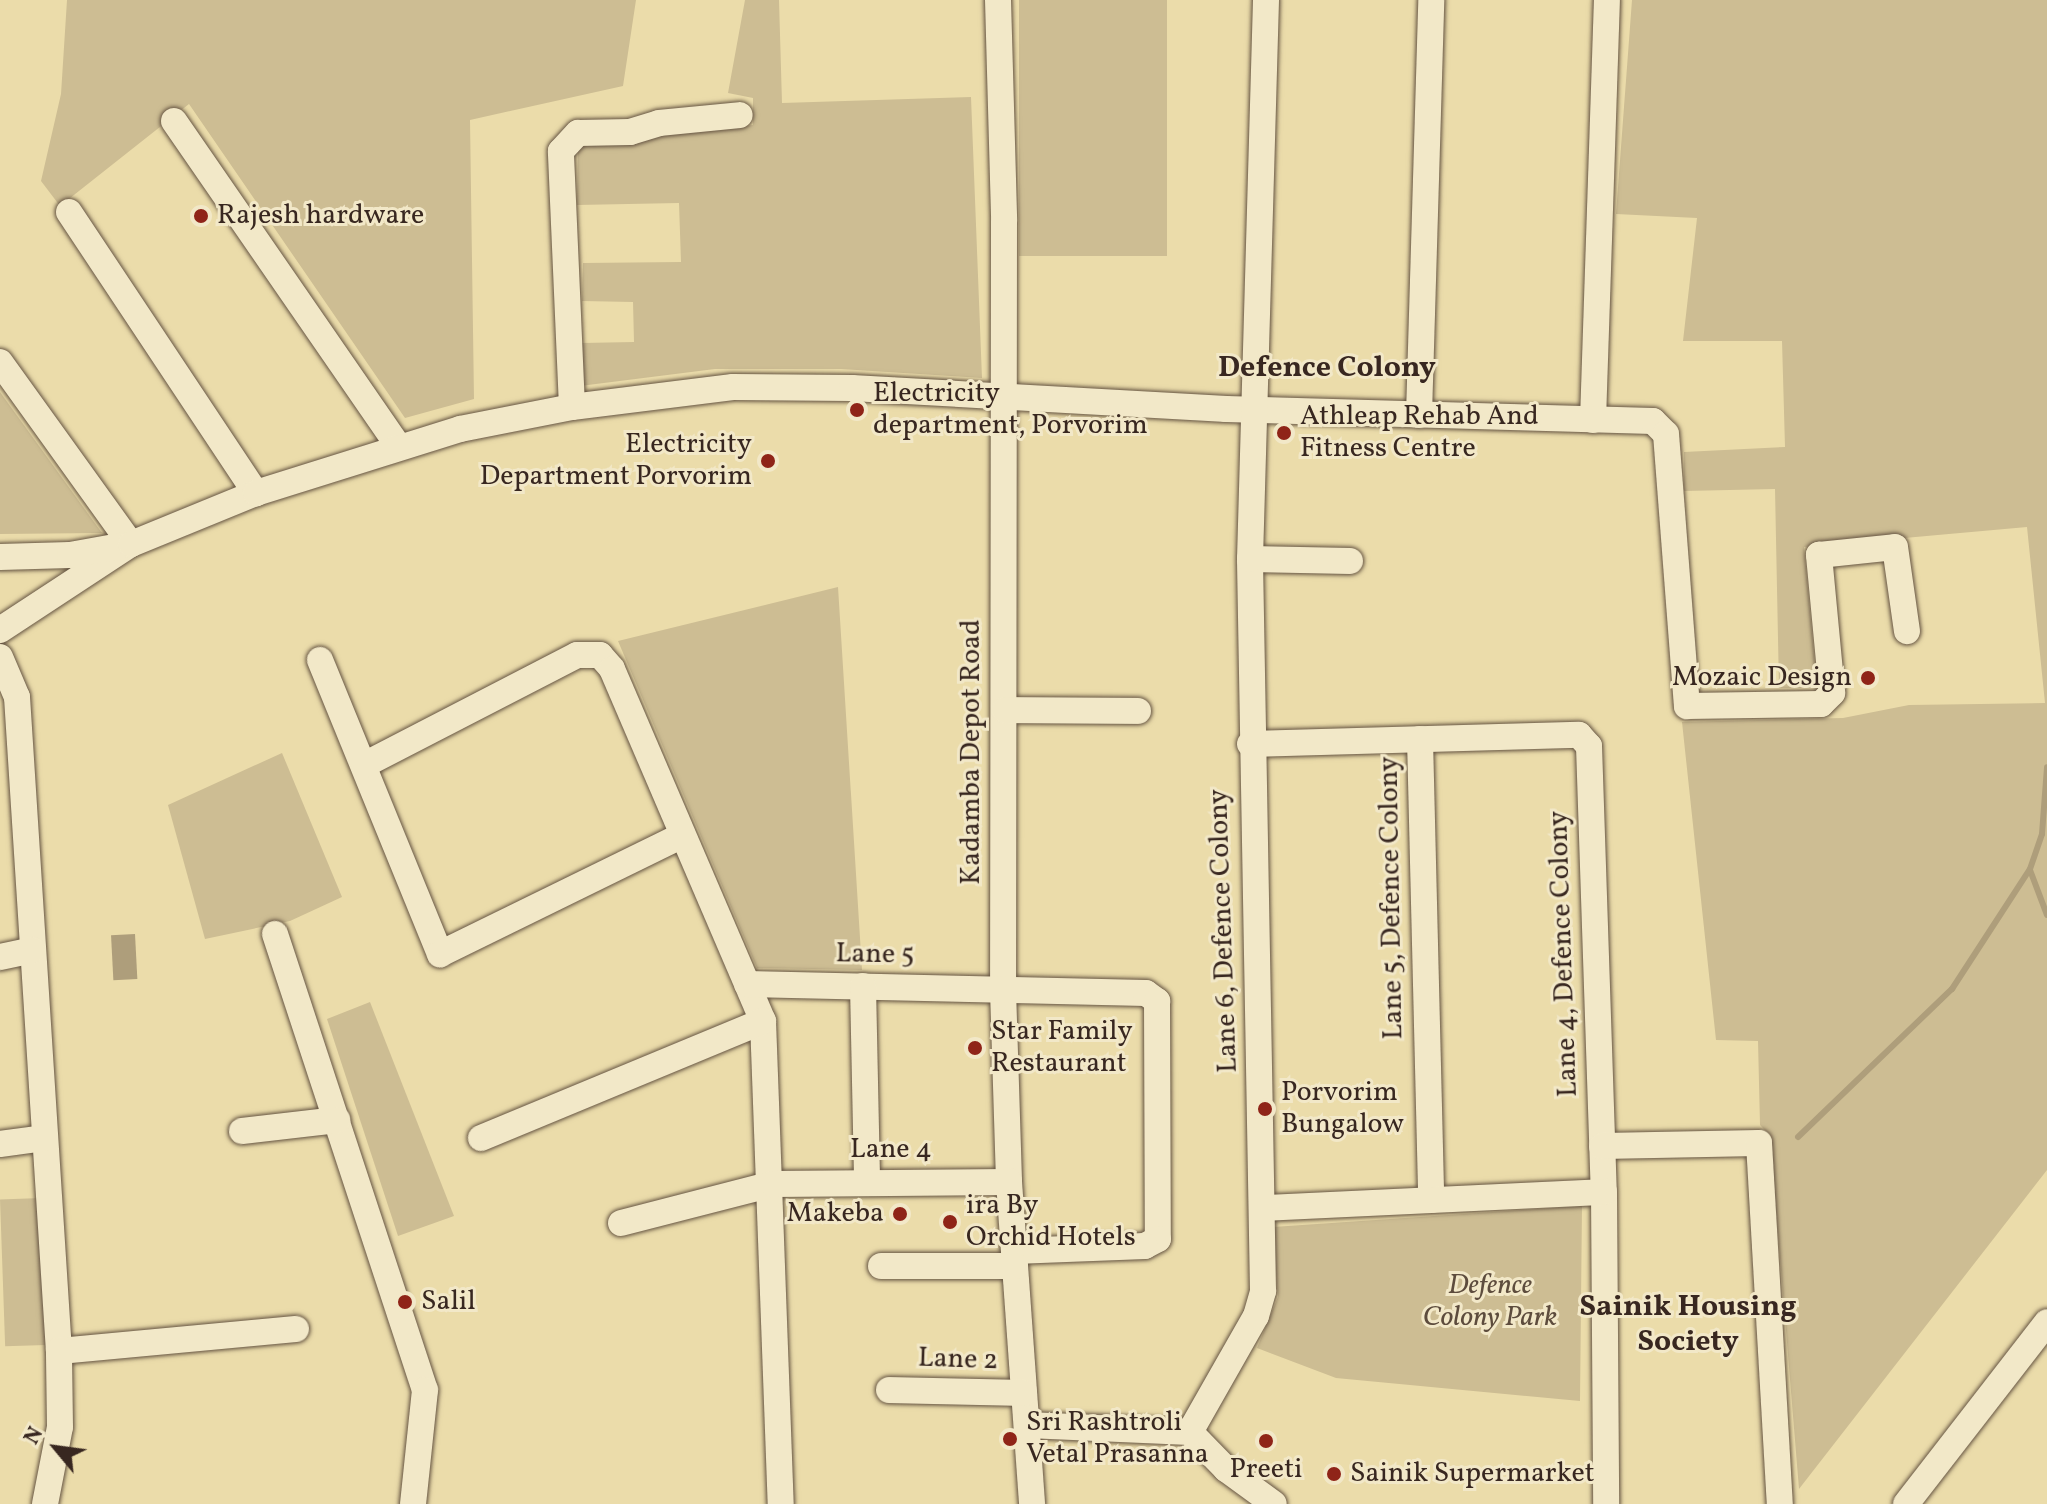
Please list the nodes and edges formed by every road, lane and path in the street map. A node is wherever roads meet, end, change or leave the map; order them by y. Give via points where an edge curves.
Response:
1 (998, 0) edge
2 (1266, 0) edge
3 (1431, 0) edge
4 (1607, 0) edge
5 (740, 115) dead end
6 (174, 121) dead end
7 (69, 212) dead end
8 (0, 362) edge
9 (1004, 399) junction
10 (572, 407) junction
11 (1252, 410) junction
12 (1419, 415) junction
13 (1593, 420) junction
14 (399, 447) junction
15 (256, 493) junction
16 (131, 544) junction
17 (0, 557) edge
18 (1250, 559) junction
19 (1350, 561) dead end
20 (0, 630) edge
21 (1907, 631) dead end
22 (0, 657) edge
23 (320, 660) dead end
24 (1005, 710) junction
25 (1138, 711) dead end
26 (1420, 739) junction
27 (1250, 744) junction
28 (364, 765) junction
29 (681, 836) junction
30 (275, 934) dead end
31 (32, 950) junction
32 (0, 957) edge
33 (747, 984) junction
34 (863, 986) junction
35 (1003, 990) junction
36 (763, 1021) junction
37 (337, 1120) junction
38 (242, 1131) dead end
39 (44, 1138) junction
40 (481, 1138) dead end
41 (0, 1144) edge
42 (1602, 1146) junction
43 (867, 1182) junction
44 (1009, 1182) junction
45 (773, 1184) junction
46 (1604, 1192) junction
47 (1431, 1200) junction
48 (1264, 1208) junction
49 (621, 1223) dead end
50 (1014, 1258) junction
51 (881, 1266) dead end
52 (2047, 1322) edge
53 (296, 1329) dead end
54 (59, 1351) junction
55 (889, 1390) dead end
56 (1024, 1393) junction
57 (1027, 1425) junction
58 (1190, 1432) junction
59 (45, 1504) edge
60 (413, 1504) edge
61 (781, 1504) edge
62 (1032, 1504) edge
63 (1274, 1504) edge
64 (1606, 1504) edge
65 (1780, 1504) edge
66 (1906, 1504) edge

1 - 9 street, Kadamba Depot Road
2 - 11 street, Lane 6, Defence Colony
3 - 12 street
4 - 13 street
5 - 10 street via 659,123 630,132 578,133 561,151
6 - 14 street
7 - 15 street
8 - 16 street
9 - 10 street via 852,388 733,387
9 - 11 street
9 - 24 street, Kadamba Depot Road
10 - 14 street
11 - 12 street
11 - 18 street, Lane 6, Defence Colony
12 - 13 street
13 - 21 street via 1653,421 1666,434 1687,706 1821,704 1832,693 1819,555 1895,547
14 - 15 street
15 - 16 street
16 - 17 street via 70,555
16 - 20 street
18 - 19 street
18 - 27 street, Lane 6, Defence Colony
22 - 31 street via 17,697
23 - 28 street
24 - 25 street
24 - 35 street, Kadamba Depot Road
26 - 27 street, Lane 4, Defence Colony
26 - 42 street, Lane 4, Defence Colony via 1579,735 1589,746
26 - 47 street, Lane 5, Defence Colony
27 - 48 street, Lane 6, Defence Colony
28 - 29 street via 591,652 612,669
28 - 29 street via 440,954
29 - 33 street
30 - 37 street
31 - 32 street
31 - 39 street
33 - 34 street, Lane 5
33 - 36 street
34 - 35 street, Lane 5
34 - 43 street
35 - 44 street, Kadamba Depot Road
35 - 50 street, Lane 5 via 1146,993 1157,1001 1158,1239 1145,1246
36 - 40 street
36 - 45 street
37 - 38 street
37 - 60 street via 425,1390
39 - 41 street
39 - 54 street
42 - 46 street, Lane 4, Defence Colony
42 - 65 street via 1759,1143
43 - 44 street, Lane 4
43 - 45 street, Lane 4
44 - 50 street, Kadamba Depot Road
45 - 49 street, Lane 4
45 - 61 street
46 - 47 street
46 - 64 street, Lane 4, Defence Colony
47 - 48 street
48 - 58 street, Lane 6, Defence Colony via 1263,1291 1256,1316
50 - 51 street
50 - 56 street, Kadamba Depot Road
52 - 66 street
53 - 54 street
54 - 59 street via 60,1427
55 - 56 street, Lane 2
56 - 57 street, Kadamba Depot Road
57 - 58 street
57 - 62 street, Kadamba Depot Road
58 - 63 street via 1226,1469

